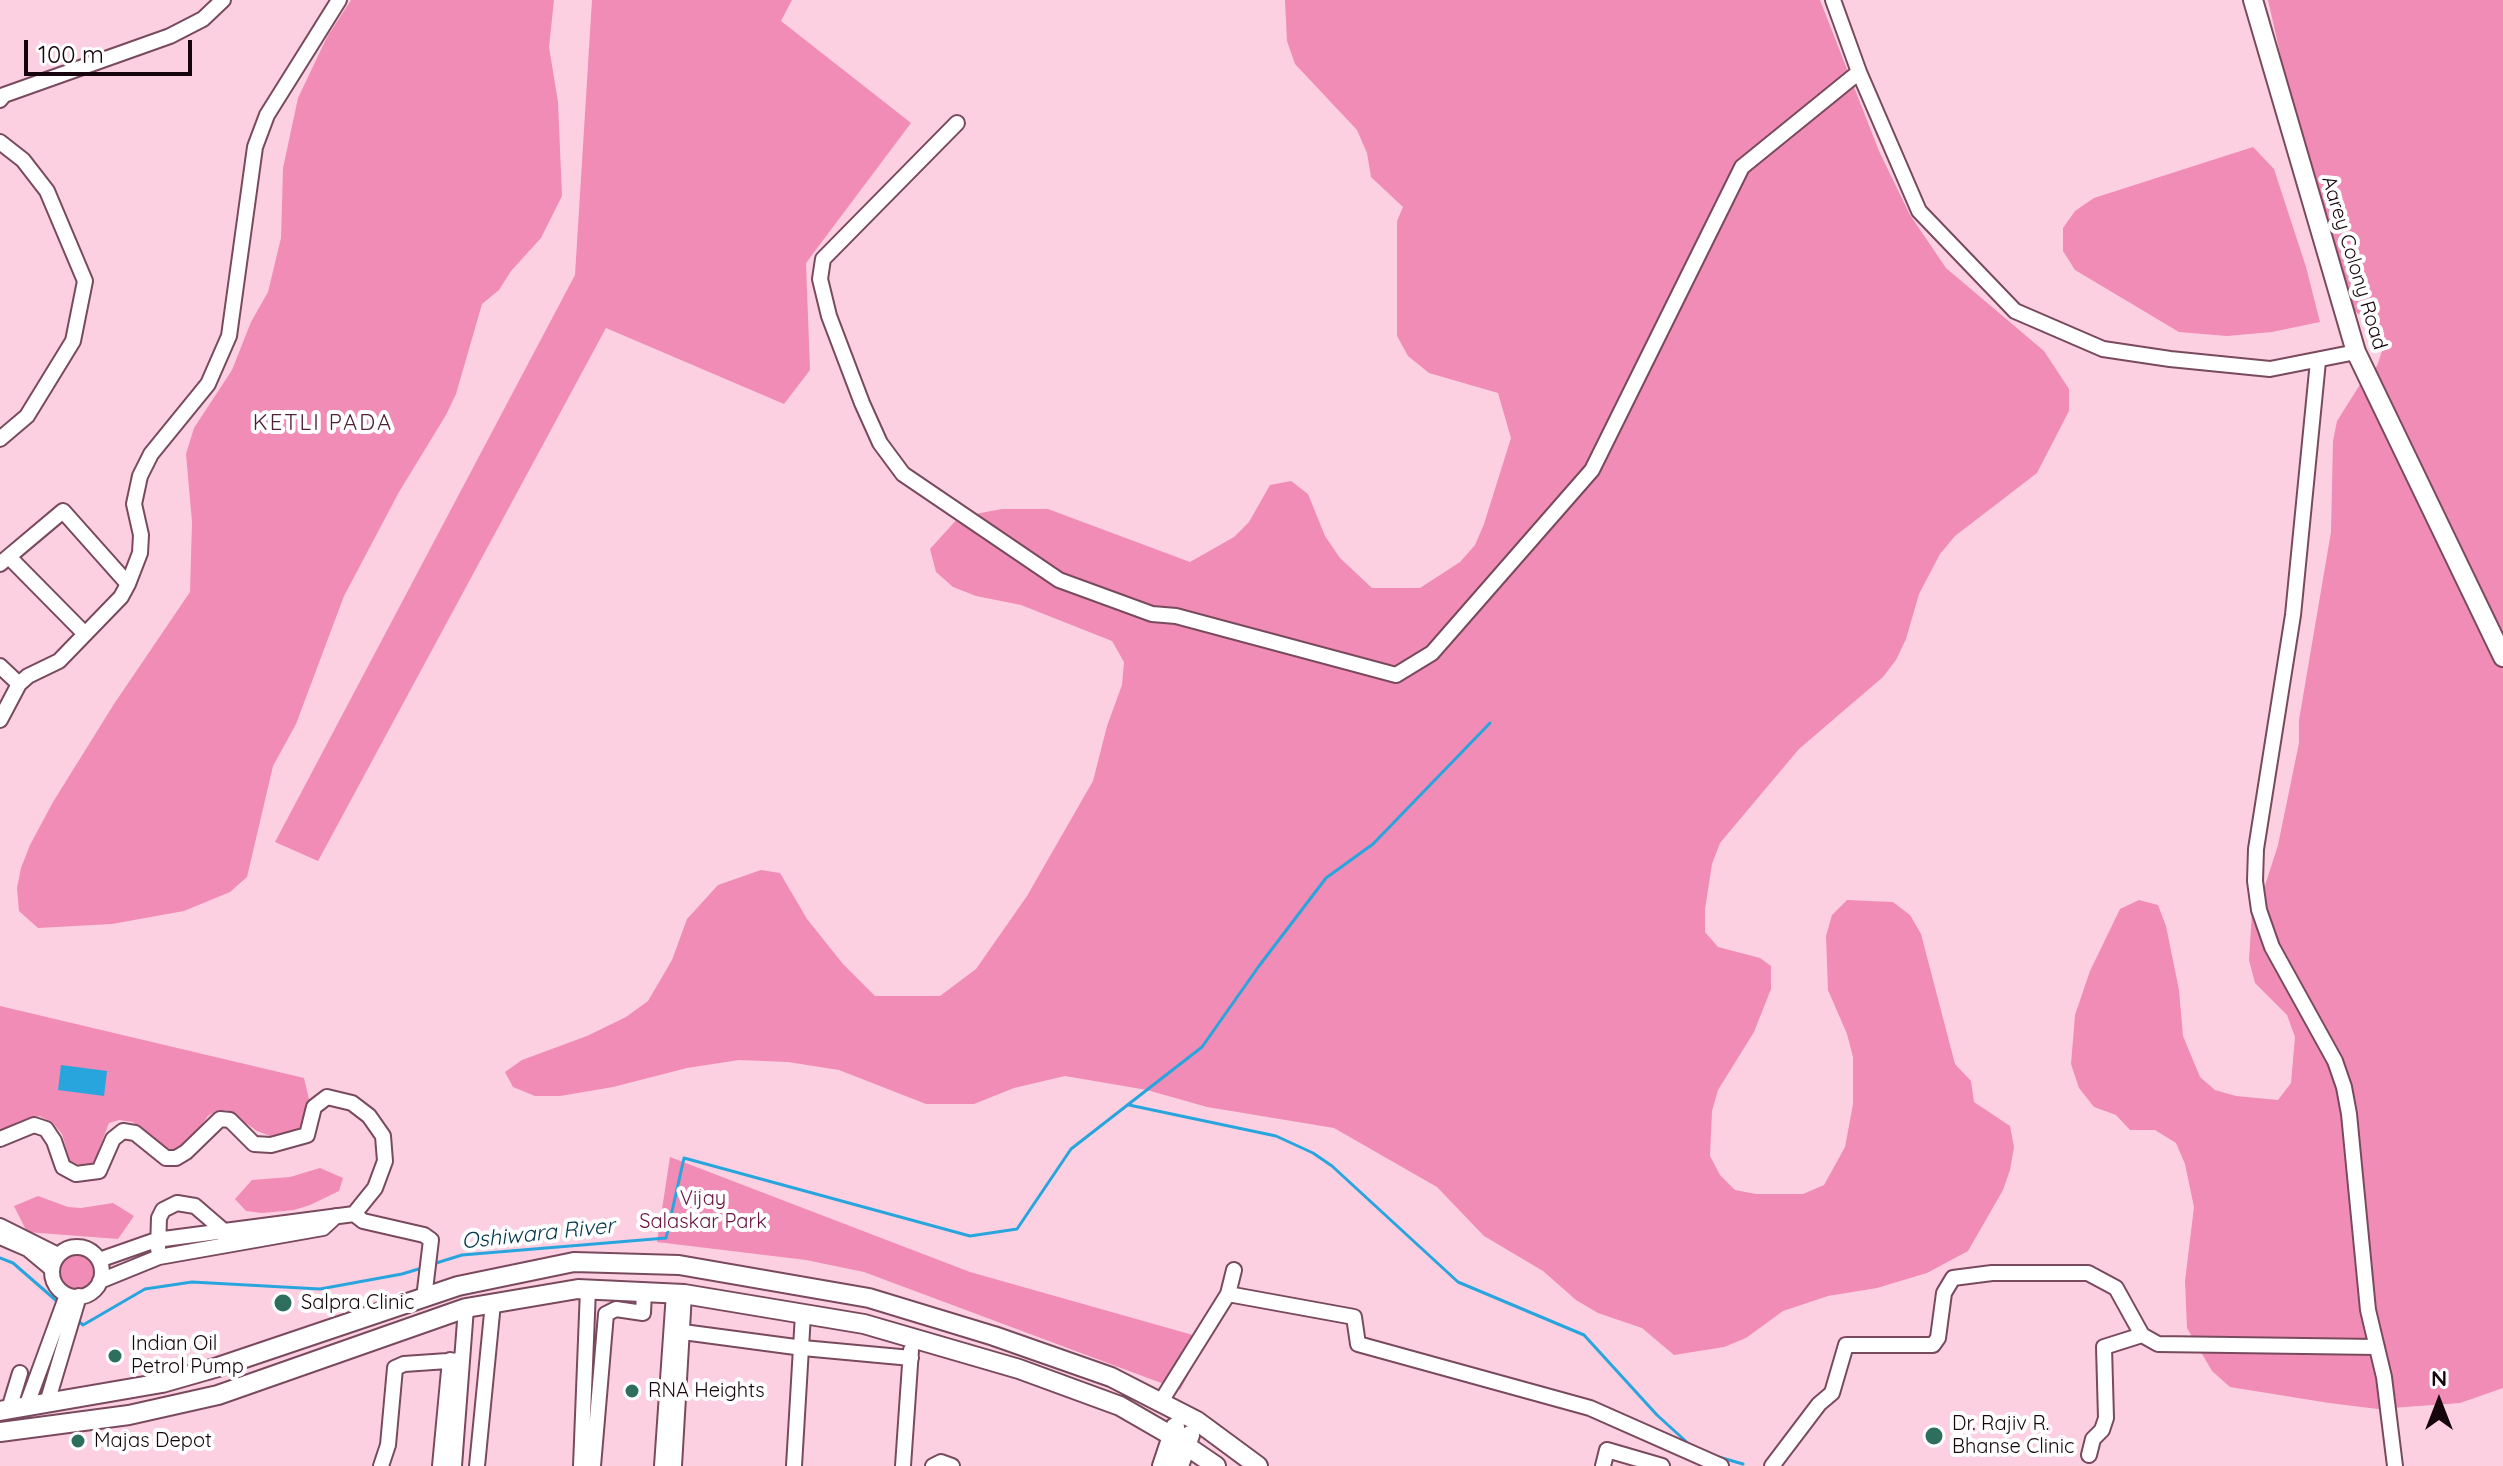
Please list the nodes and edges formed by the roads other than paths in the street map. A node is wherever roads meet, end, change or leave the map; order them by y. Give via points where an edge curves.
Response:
1 (223, 0) edge
2 (339, 0) edge
3 (1833, 0) edge
4 (2253, 0) edge
5 (1859, 72) junction
6 (0, 100) edge
7 (957, 123) dead end
8 (0, 142) edge
9 (2356, 352) junction
10 (2318, 361) junction
11 (0, 439) edge
12 (4, 560) edge
13 (128, 584) junction
14 (85, 634) junction
15 (2503, 657) edge
16 (0, 666) edge
17 (19, 684) junction
18 (0, 720) edge
19 (0, 1139) edge
20 (376, 1155) dead end
21 (381, 1172) junction
22 (354, 1214) junction
23 (336, 1216) junction
24 (0, 1226) edge
25 (224, 1231) junction
26 (0, 1237) edge
27 (156, 1240) junction
28 (227, 1246) junction
29 (159, 1257) junction
30 (99, 1260) junction
31 (55, 1262) junction
32 (1234, 1270) dead end
33 (100, 1281) junction
34 (588, 1289) junction
35 (644, 1292) junction
36 (679, 1293) junction
37 (1228, 1294) junction
38 (424, 1298) junction
39 (493, 1303) junction
40 (70, 1305) junction
41 (466, 1308) junction
42 (643, 1313) junction
43 (803, 1314) junction
44 (673, 1315) junction
45 (683, 1332) junction
46 (2142, 1335) junction
47 (912, 1338) junction
48 (2377, 1347) junction
49 (803, 1348) junction
50 (911, 1358) junction
51 (456, 1360) junction
52 (20, 1373) dead end
53 (47, 1403) junction
54 (1160, 1403) junction
55 (12, 1409) edge
56 (1188, 1417) junction
57 (0, 1432) edge
58 (1179, 1441) junction
59 (2089, 1455) dead end
60 (381, 1466) edge
61 (440, 1466) edge
62 (454, 1466) edge
63 (477, 1466) edge
64 (581, 1466) edge
65 (593, 1466) edge
66 (662, 1466) edge
67 (674, 1466) edge
68 (794, 1466) edge
69 (903, 1466) edge
70 (933, 1466) edge
71 (952, 1466) edge
72 (1162, 1466) edge
73 (1179, 1466) edge
74 (1216, 1466) edge
75 (1258, 1466) edge
76 (1603, 1466) edge
77 (1662, 1466) edge
78 (1721, 1466) edge
79 (1772, 1466) edge
80 (2395, 1466) edge

1 - 6 street via 203,19 170,36
2 - 13 street via 267,115 255,147 229,336 208,384 151,454 140,476 134,504 140,553
3 - 5 street
4 - 9 main road, Aarey Colony Road
5 - 7 street via 1742,167 1592,470 1432,653 1396,675 1152,614 1059,580 903,474 880,443 829,316 820,279 823,259
5 - 10 street via 1919,211 2015,311 2103,349 2270,369
8 - 11 street via 23,160 47,191 85,281 73,341 27,416
9 - 10 street
9 - 15 main road, Aarey Colony Road
10 - 48 street via 2293,615 2255,881 2272,947 2344,1087 2368,1310
12 - 13 street via 63,511
12 - 14 street
13 - 14 street
14 - 17 street via 59,661
16 - 17 street
17 - 18 street
19 - 21 street via 34,1125 46,1129 63,1167 76,1174 99,1171 113,1139 123,1131 135,1133 166,1158 186,1152 220,1119 230,1120 254,1144 307,1135 314,1107 327,1097 352,1103 369,1116 383,1136
20 - 21 street
21 - 22 street
22 - 23 street
22 - 38 street via 363,1221 427,1236 431,1242
23 - 25 street
23 - 28 street via 323,1228
24 - 31 street
25 - 27 street
25 - 27 street via 195,1206 177,1203 163,1210
25 - 28 street
26 - 31 street
27 - 29 street
27 - 30 street
28 - 29 street
29 - 33 street
30 - 31 street via 72,1247
30 - 33 street
31 - 40 street via 54,1283
32 - 37 street
33 - 40 street
34 - 35 main road
34 - 39 main road
34 - 64 street
35 - 36 main road
35 - 42 street
36 - 43 main road
36 - 44 street
36 - 45 street
37 - 54 street
37 - 78 street via 1354,1317 1358,1344 1590,1408
38 - 53 main road via 162,1383
38 - 54 main road via 574,1262 679,1265 869,1298 1073,1363
39 - 41 main road
39 - 63 street
40 - 53 street
40 - 55 street
41 - 51 street
41 - 57 main road via 218,1395 129,1415
42 - 44 street
42 - 65 street via 616,1309 606,1314
43 - 47 main road
43 - 49 street
44 - 66 street
45 - 49 street
45 - 67 street
46 - 48 street via 2158,1344
46 - 59 street via 2104,1347 2106,1418
46 - 79 street via 2116,1288 2088,1273 1953,1278 1944,1293 1933,1345 1846,1345 1832,1393
47 - 50 street
47 - 58 main road via 1120,1406
48 - 80 street
49 - 50 street
49 - 68 street
50 - 69 street
51 - 60 street via 395,1368
51 - 61 street
51 - 62 street
52 - 55 street
53 - 55 main road
54 - 56 main road
56 - 58 main road
56 - 75 main road
58 - 72 main road
58 - 73 main road
58 - 74 main road
70 - 71 street
76 - 77 street via 1607,1450

